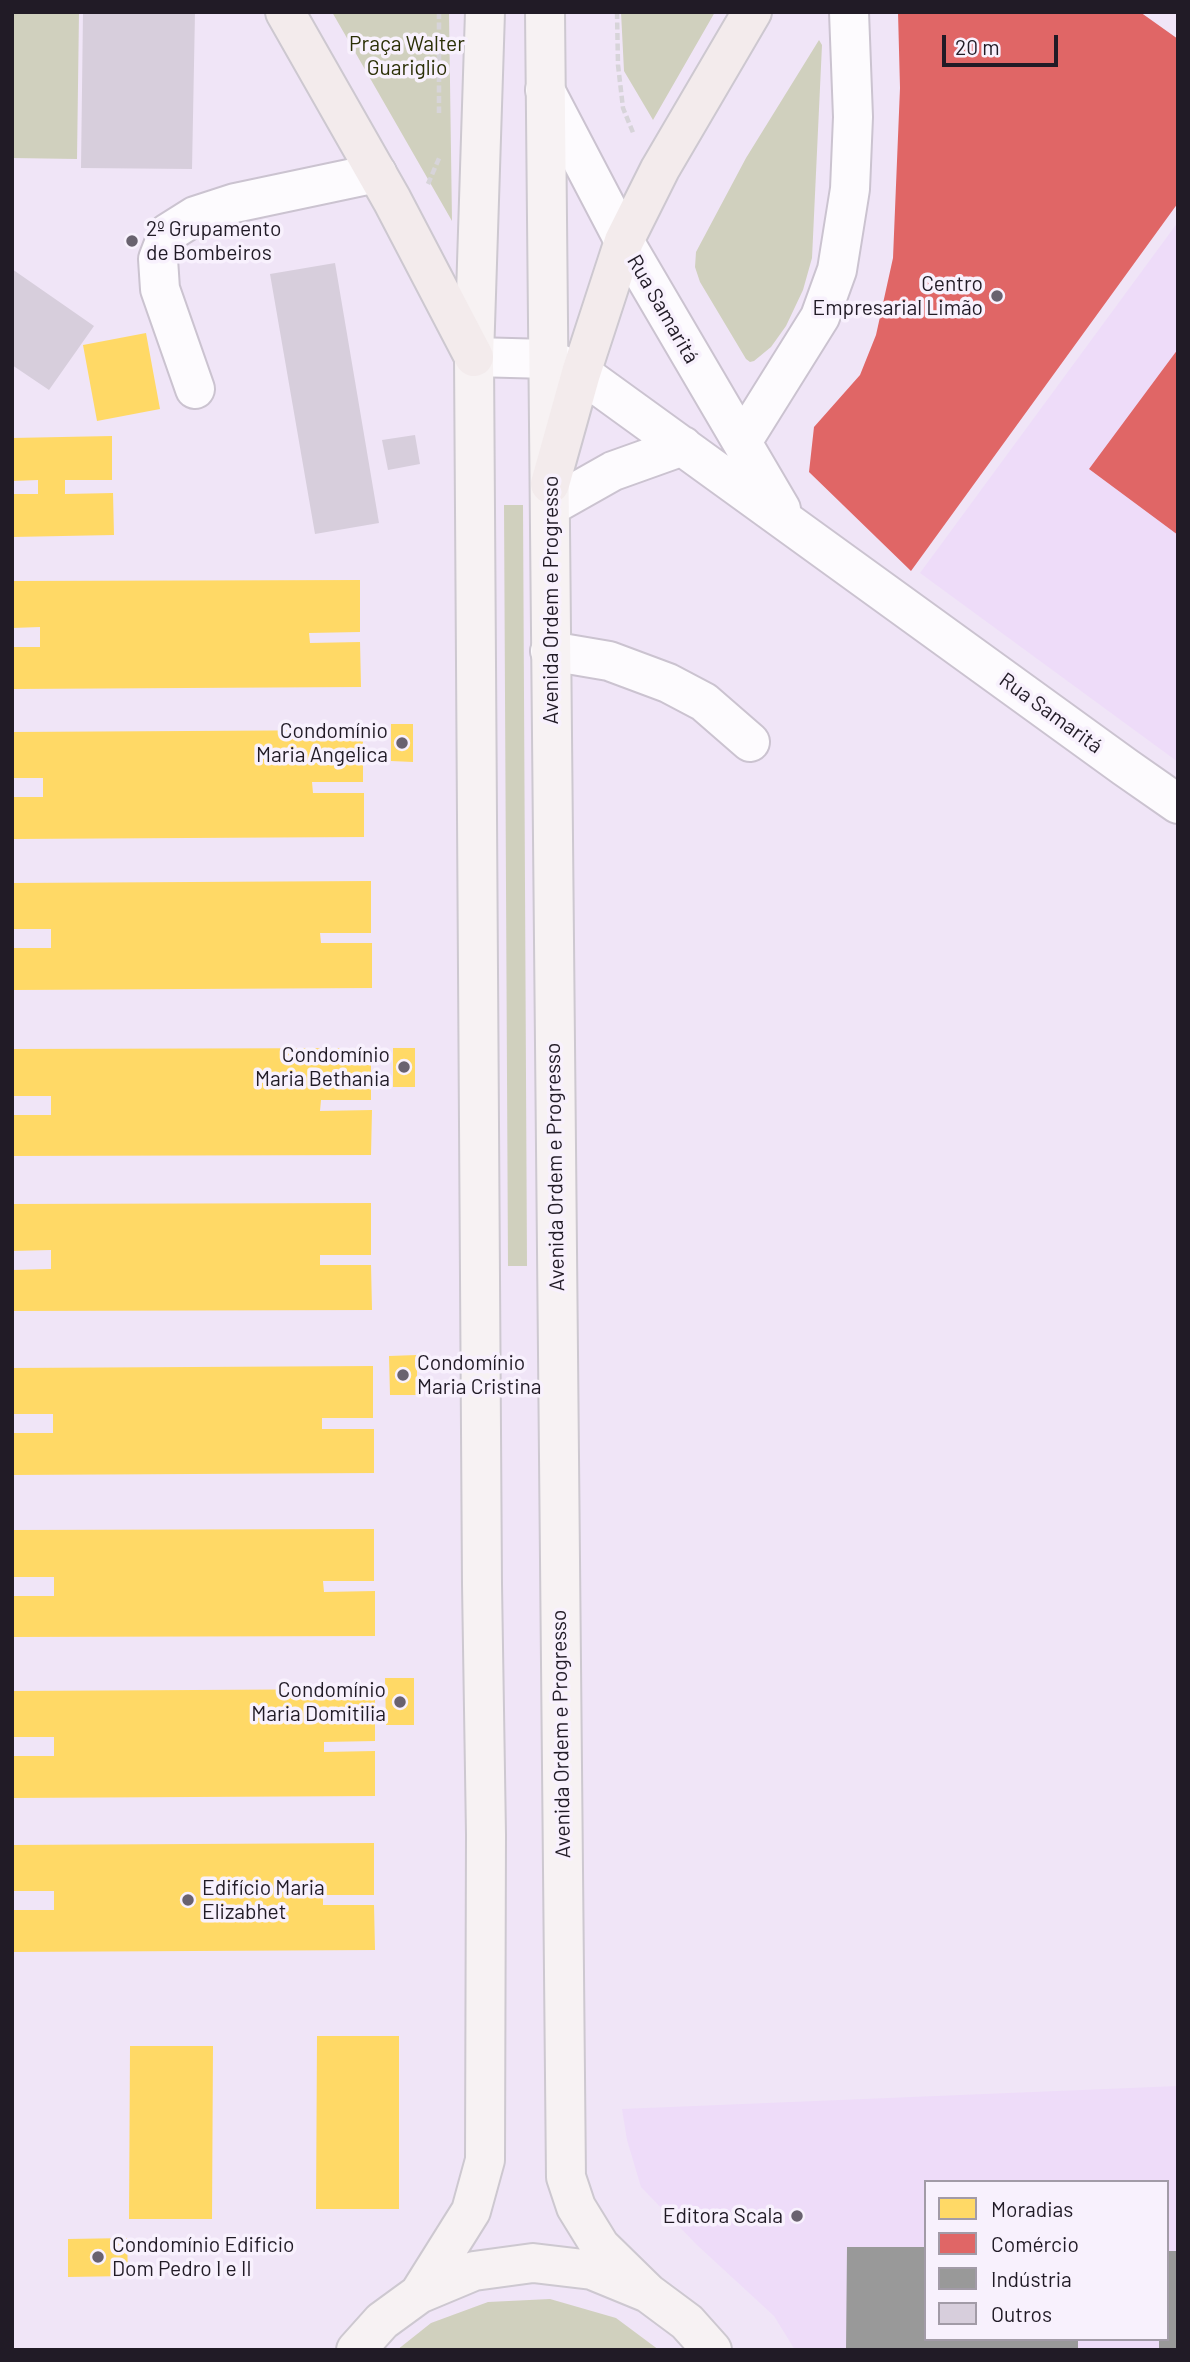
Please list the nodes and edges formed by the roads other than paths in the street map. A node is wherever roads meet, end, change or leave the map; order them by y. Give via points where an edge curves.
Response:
1 (285, 12) edge
2 (485, 12) edge
3 (545, 12) edge
4 (752, 12) edge
5 (849, 12) edge
6 (545, 90) junction
7 (377, 173) junction
8 (624, 242) junction
9 (474, 357) junction
10 (792, 361) junction
11 (565, 366) junction
12 (710, 388) junction
13 (195, 389) dead end
14 (742, 443) junction
15 (683, 446) junction
16 (551, 495) junction
17 (789, 523) junction
18 (551, 651) junction
19 (750, 742) dead end
20 (1178, 804) edge
21 (648, 2293) junction
22 (419, 2294) junction
23 (356, 2350) edge
24 (712, 2350) edge

1 - 7 highway
2 - 9 main road
3 - 6 main road
4 - 8 highway via 660,169
5 - 10 street via 853,117 843,240 820,317
6 - 8 street, Rua Samaritá
6 - 11 main road
7 - 9 highway
7 - 13 street via 234,202 194,216 168,233 158,259 160,289
8 - 11 highway
8 - 12 street, Rua Samaritá
9 - 11 street
9 - 22 main road via 485,2160 471,2211
10 - 12 street via 752,381
10 - 14 street
11 - 15 street, Rua Samaritá
11 - 16 highway
12 - 14 street, Rua Samaritá
14 - 17 street, Rua Samaritá
15 - 16 street
15 - 17 street, Rua Samaritá
16 - 18 main road, Avenida Ordem e Progresso
17 - 20 street, Rua Samaritá
18 - 19 street via 609,661 668,683 705,702
18 - 21 main road, Avenida Ordem e Progresso via 566,2177 576,2207 600,2246
21 - 22 main road via 592,2270 533,2263 474,2272
21 - 24 main road via 687,2322
22 - 23 main road via 382,2321

